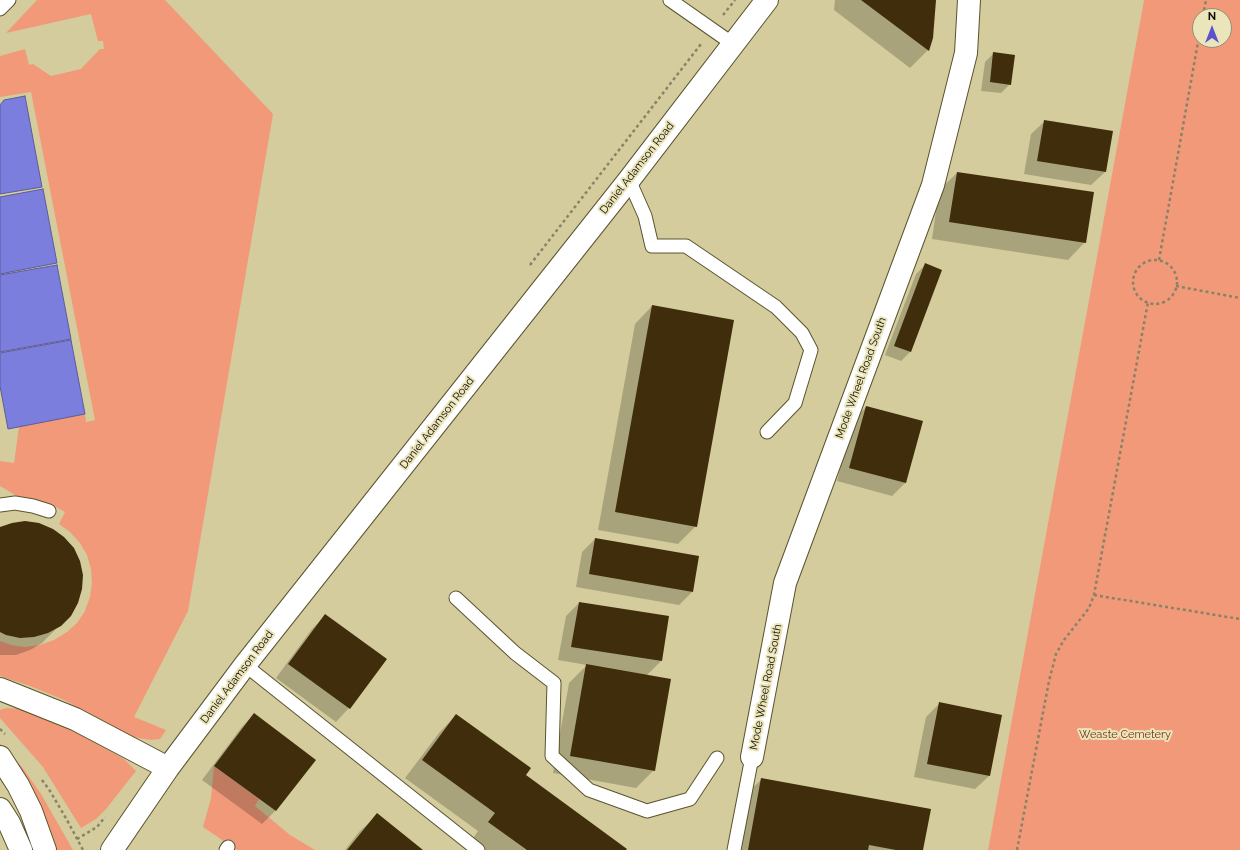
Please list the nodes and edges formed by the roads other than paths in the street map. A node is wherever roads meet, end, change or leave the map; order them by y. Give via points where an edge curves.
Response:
1 (9, 0) edge
2 (670, 0) edge
3 (969, 0) edge
4 (760, 2) edge
5 (0, 9) edge
6 (733, 44) junction
7 (629, 180) junction
8 (767, 432) dead end
9 (0, 505) edge
10 (49, 512) dead end
11 (456, 598) dead end
12 (245, 665) junction
13 (2, 692) edge
14 (752, 757) joint
15 (0, 758) edge
16 (717, 758) dead end
17 (168, 768) junction
18 (0, 809) edge
19 (21, 850) edge
20 (45, 850) edge
21 (113, 850) edge
22 (478, 850) edge
23 (734, 850) edge

1 - 5 lane
2 - 6 lane
3 - 14 street, Mode Wheel Road South via 966,53 933,185 785,583
4 - 6 street, Daniel Adamson Road
6 - 7 street, Daniel Adamson Road
7 - 8 lane via 645,216 652,246 686,246 776,307 802,333 811,350 796,403
7 - 12 street, Daniel Adamson Road
9 - 10 lane via 33,506
11 - 16 lane via 515,653 554,683 552,756 589,790 647,811 690,799
12 - 17 street, Daniel Adamson Road
12 - 22 lane
13 - 17 street via 75,719
14 - 23 lane
15 - 20 street via 31,811
17 - 21 street, Daniel Adamson Road
18 - 19 street

